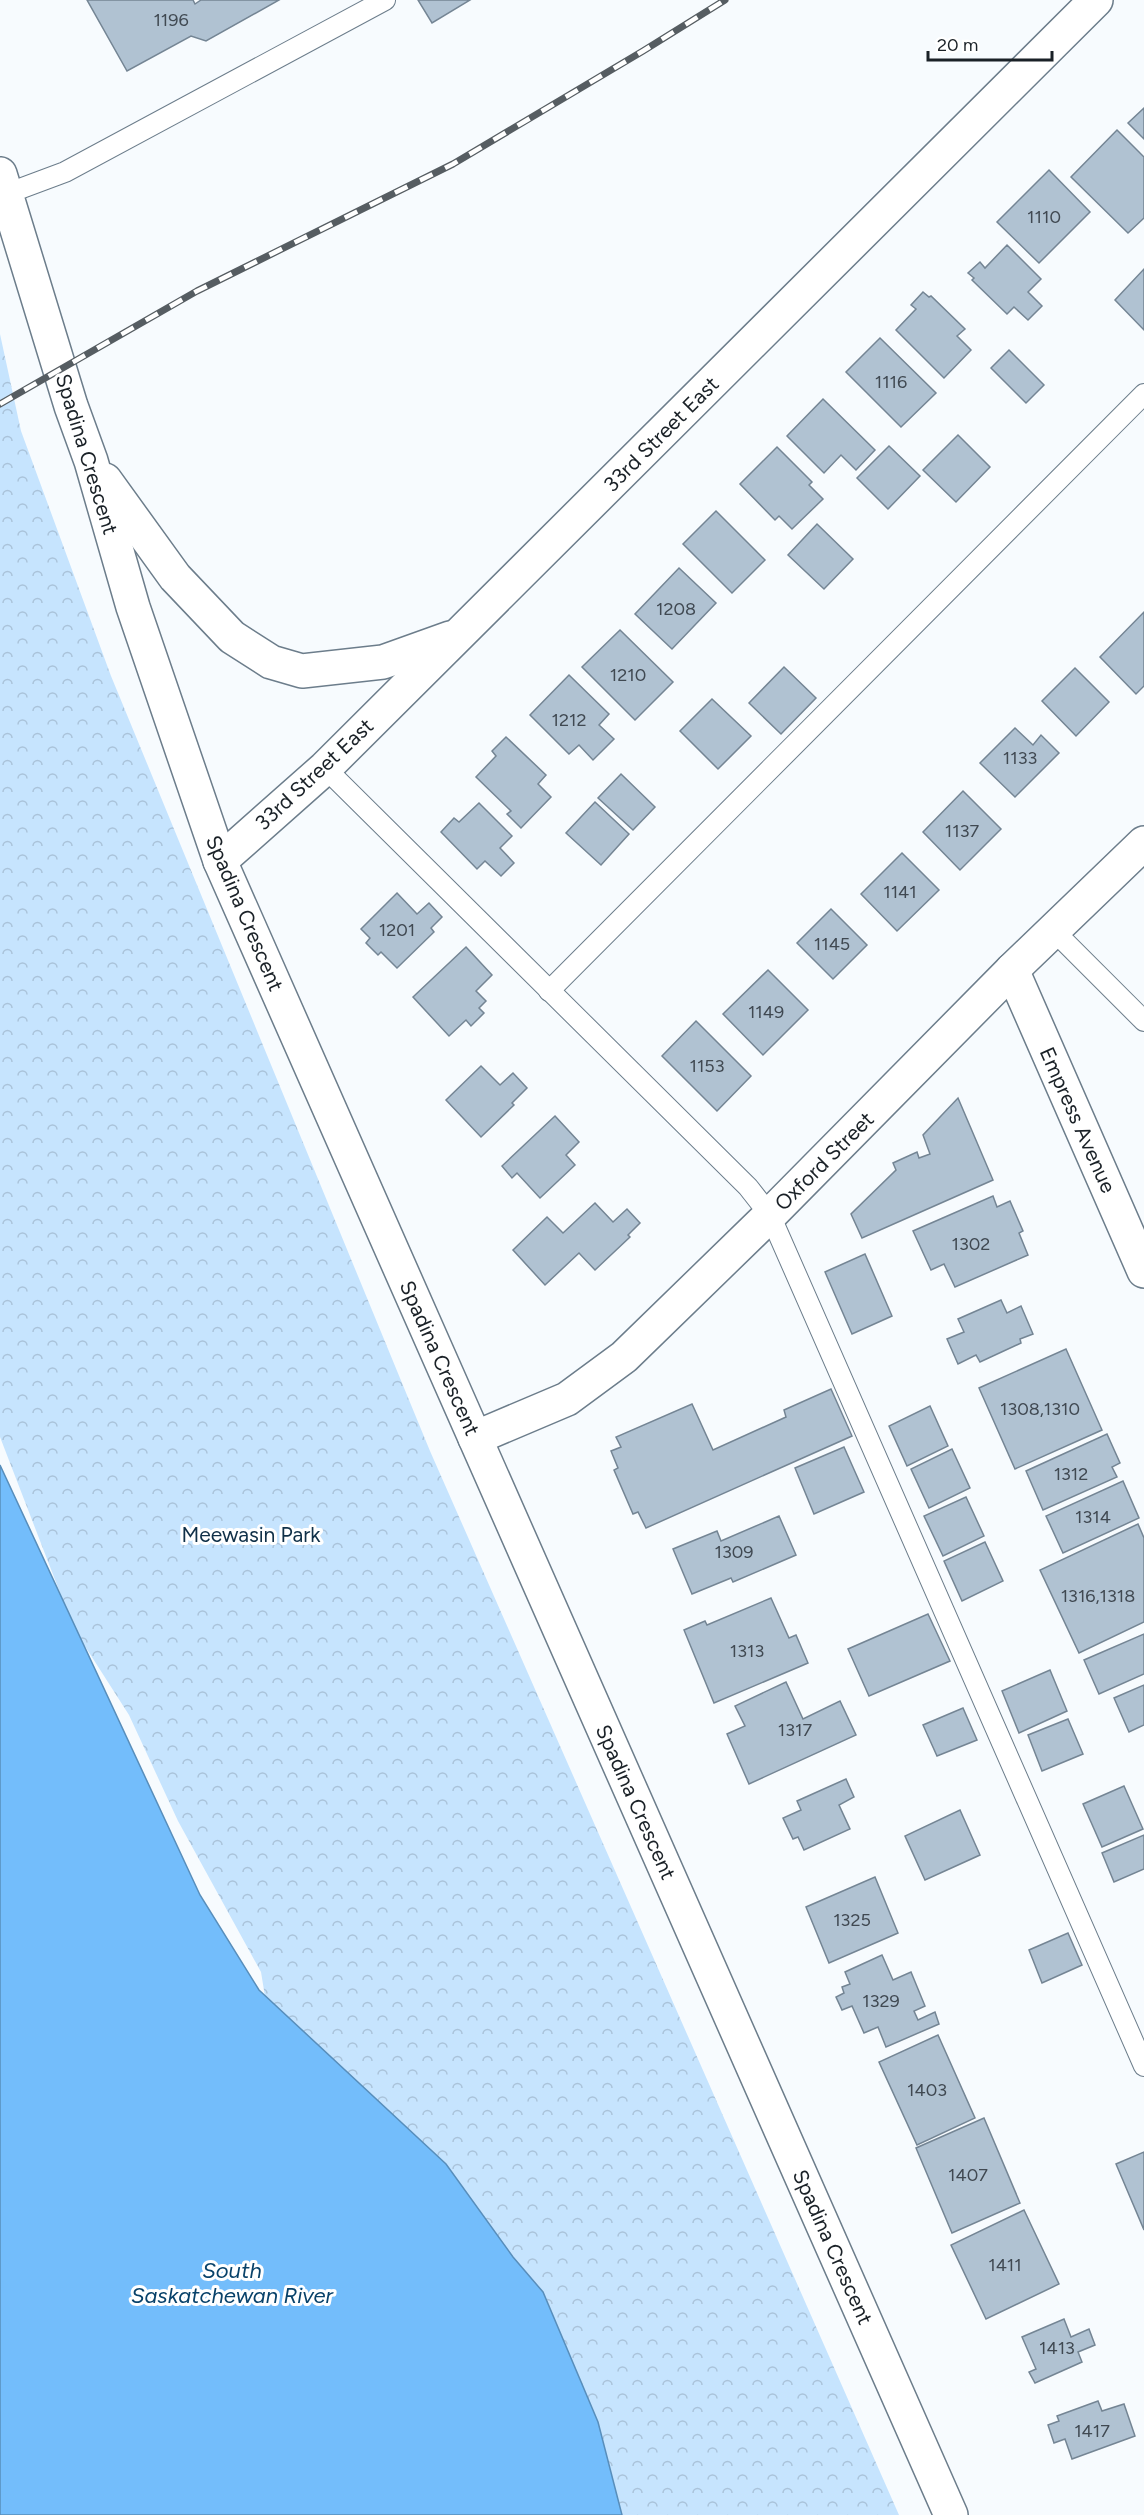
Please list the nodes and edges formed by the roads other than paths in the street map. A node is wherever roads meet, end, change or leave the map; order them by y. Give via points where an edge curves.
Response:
1 (386, 0) edge
2 (1096, 0) edge
3 (3, 184) edge
4 (1144, 394) edge
5 (91, 461) junction
6 (461, 634) junction
7 (325, 768) junction
8 (1144, 843) edge
9 (220, 861) junction
10 (1054, 931) junction
11 (1012, 970) junction
12 (549, 991) junction
13 (1144, 1021) edge
14 (770, 1215) junction
15 (1144, 1270) edge
16 (475, 1438) junction
17 (1144, 2066) edge
18 (951, 2515) edge

1 - 3 lane via 65,172
2 - 6 street, 33rd Street East
3 - 5 street, Spadina Crescent
4 - 12 lane
5 - 6 street via 175,577 232,637 271,662 302,671 383,662
5 - 9 street, Spadina Crescent via 142,634
6 - 7 street, 33rd Street East
7 - 9 street, 33rd Street East
7 - 12 lane
8 - 10 street, Oxford Street
9 - 16 street, Spadina Crescent
10 - 11 street, Oxford Street
10 - 13 lane
11 - 14 street, Oxford Street
11 - 15 street, Empress Avenue
12 - 14 lane via 748,1187
14 - 16 street, Oxford Street via 624,1357 567,1398
14 - 17 lane
16 - 18 street, Spadina Crescent

